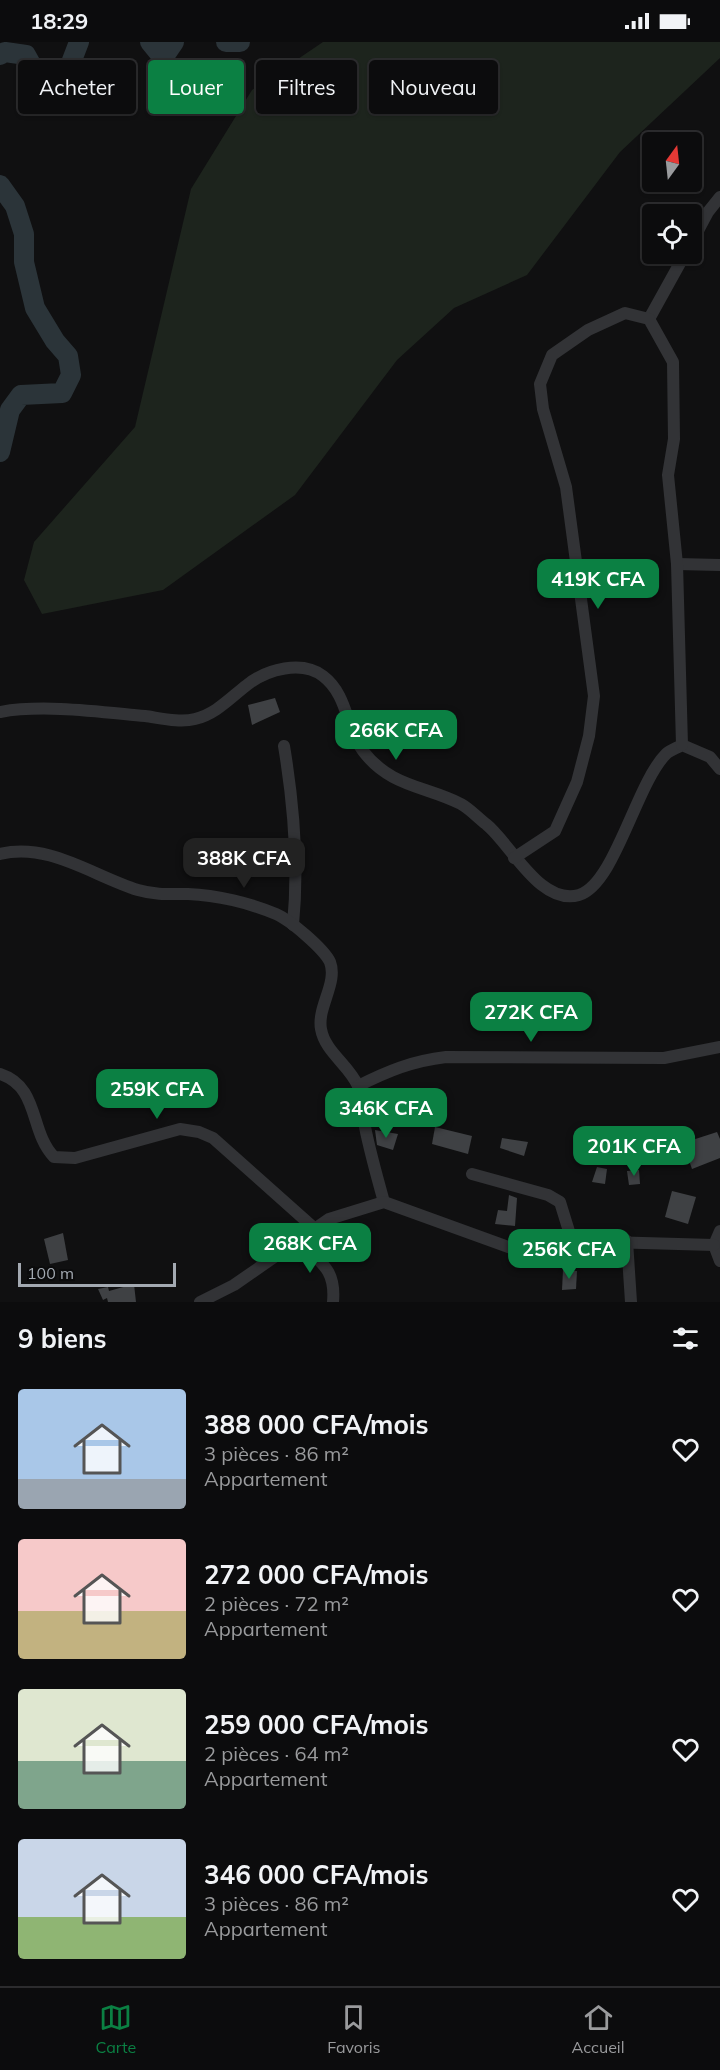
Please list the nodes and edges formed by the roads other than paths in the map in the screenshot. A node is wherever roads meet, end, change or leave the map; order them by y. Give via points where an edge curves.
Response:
1 (720, 196) edge
2 (702, 223) edge
3 (679, 264) edge
4 (649, 319) junction
5 (677, 564) junction
6 (720, 565) edge
7 (0, 712) edge
8 (682, 745) junction
9 (284, 746) dead end
10 (720, 769) edge
11 (0, 854) edge
12 (514, 858) junction
13 (294, 925) junction
14 (720, 1047) edge
15 (0, 1074) edge
16 (358, 1086) junction
17 (472, 1173) dead end
18 (384, 1202) junction
19 (314, 1228) junction
20 (720, 1231) edge
21 (299, 1241) junction
22 (627, 1241) junction
23 (572, 1242) junction
24 (714, 1245) junction
25 (720, 1261) edge
26 (200, 1302) edge
27 (333, 1302) edge
28 (631, 1302) edge

1 - 2 street
3 - 4 street
4 - 5 street via 673,362 674,439 668,476
4 - 12 street via 625,313 588,330 552,355 540,384 543,409 566,487 594,696 577,782 555,831
5 - 6 street
5 - 8 street
7 - 12 street via 72,709 193,720 229,702 248,683 270,672 305,668 321,675 336,689 363,751 376,764 399,782 463,805 494,831
8 - 10 street via 710,757
8 - 12 street via 667,753 657,766 636,802 608,866 593,886 579,895 563,896 548,891
9 - 13 street via 297,851
11 - 13 street via 43,852 138,890 212,896 260,908
13 - 16 street via 331,964 332,977 321,1012 321,1027 324,1040
14 - 16 street via 664,1058 446,1057 391,1070
15 - 19 street via 13,1078 26,1092 46,1148 54,1157 75,1158 180,1129 198,1132 213,1138
16 - 18 street
17 - 23 street via 560,1202
18 - 19 street via 329,1219
18 - 23 street via 514,1249
19 - 21 street
20 - 24 street
21 - 26 street via 234,1285
21 - 27 street via 330,1273 335,1284
22 - 23 street
22 - 24 street
22 - 28 street
24 - 25 street

